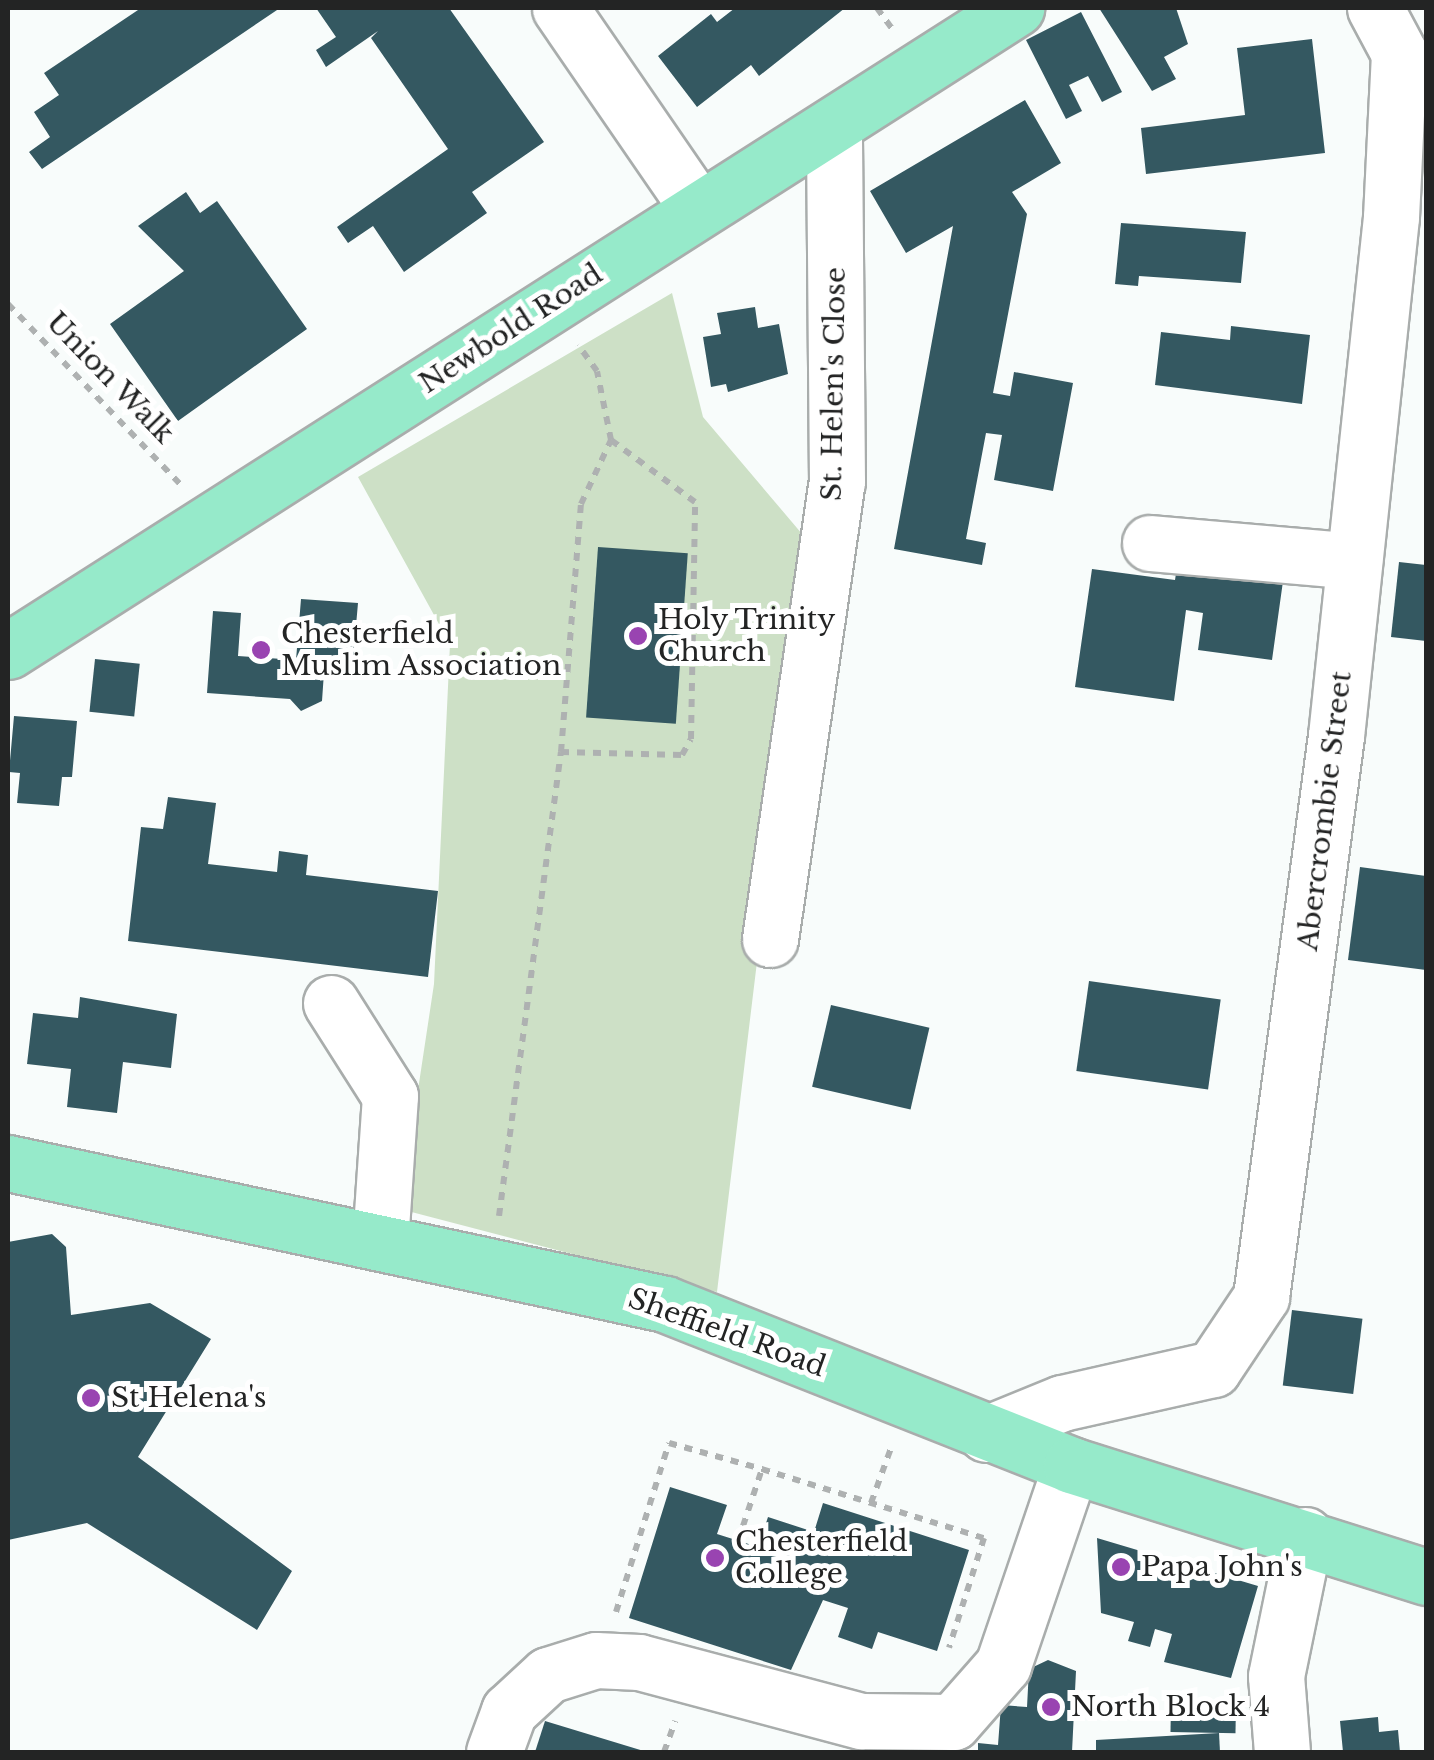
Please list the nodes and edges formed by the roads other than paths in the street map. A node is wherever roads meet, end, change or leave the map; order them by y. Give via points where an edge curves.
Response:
1 (1016, 8) edge
2 (1375, 8) edge
3 (584, 16) edge
4 (834, 125) junction
5 (697, 207) junction
6 (1150, 544) dead end
7 (1354, 560) junction
8 (8, 652) edge
9 (770, 938) dead end
10 (331, 1002) dead end
11 (8, 1163) edge
12 (380, 1241) junction
13 (986, 1434) junction
14 (1071, 1465) junction
15 (1305, 1536) junction
16 (1426, 1577) edge
17 (954, 1737) edge
18 (494, 1752) edge
19 (1282, 1752) edge

1 - 4 main road, Newbold Road
2 - 7 street, Abercrombie Street via 1399,52
3 - 5 street
4 - 5 main road, Newbold Road
4 - 9 street, St. Helen's Close via 837,482
5 - 8 main road, Newbold Road via 508,334 205,517
6 - 7 street
7 - 13 street, Abercrombie Street via 1262,1297 1213,1368 1062,1403
10 - 12 street via 390,1096
11 - 12 main road, Sheffield Road
12 - 13 main road, Sheffield Road via 665,1304
13 - 14 main road, Sheffield Road
14 - 15 main road, Sheffield Road
14 - 17 street via 1003,1665
15 - 16 main road, Sheffield Road
15 - 19 street via 1276,1676
17 - 18 street via 861,1721 629,1661 596,1660 548,1675 510,1711

